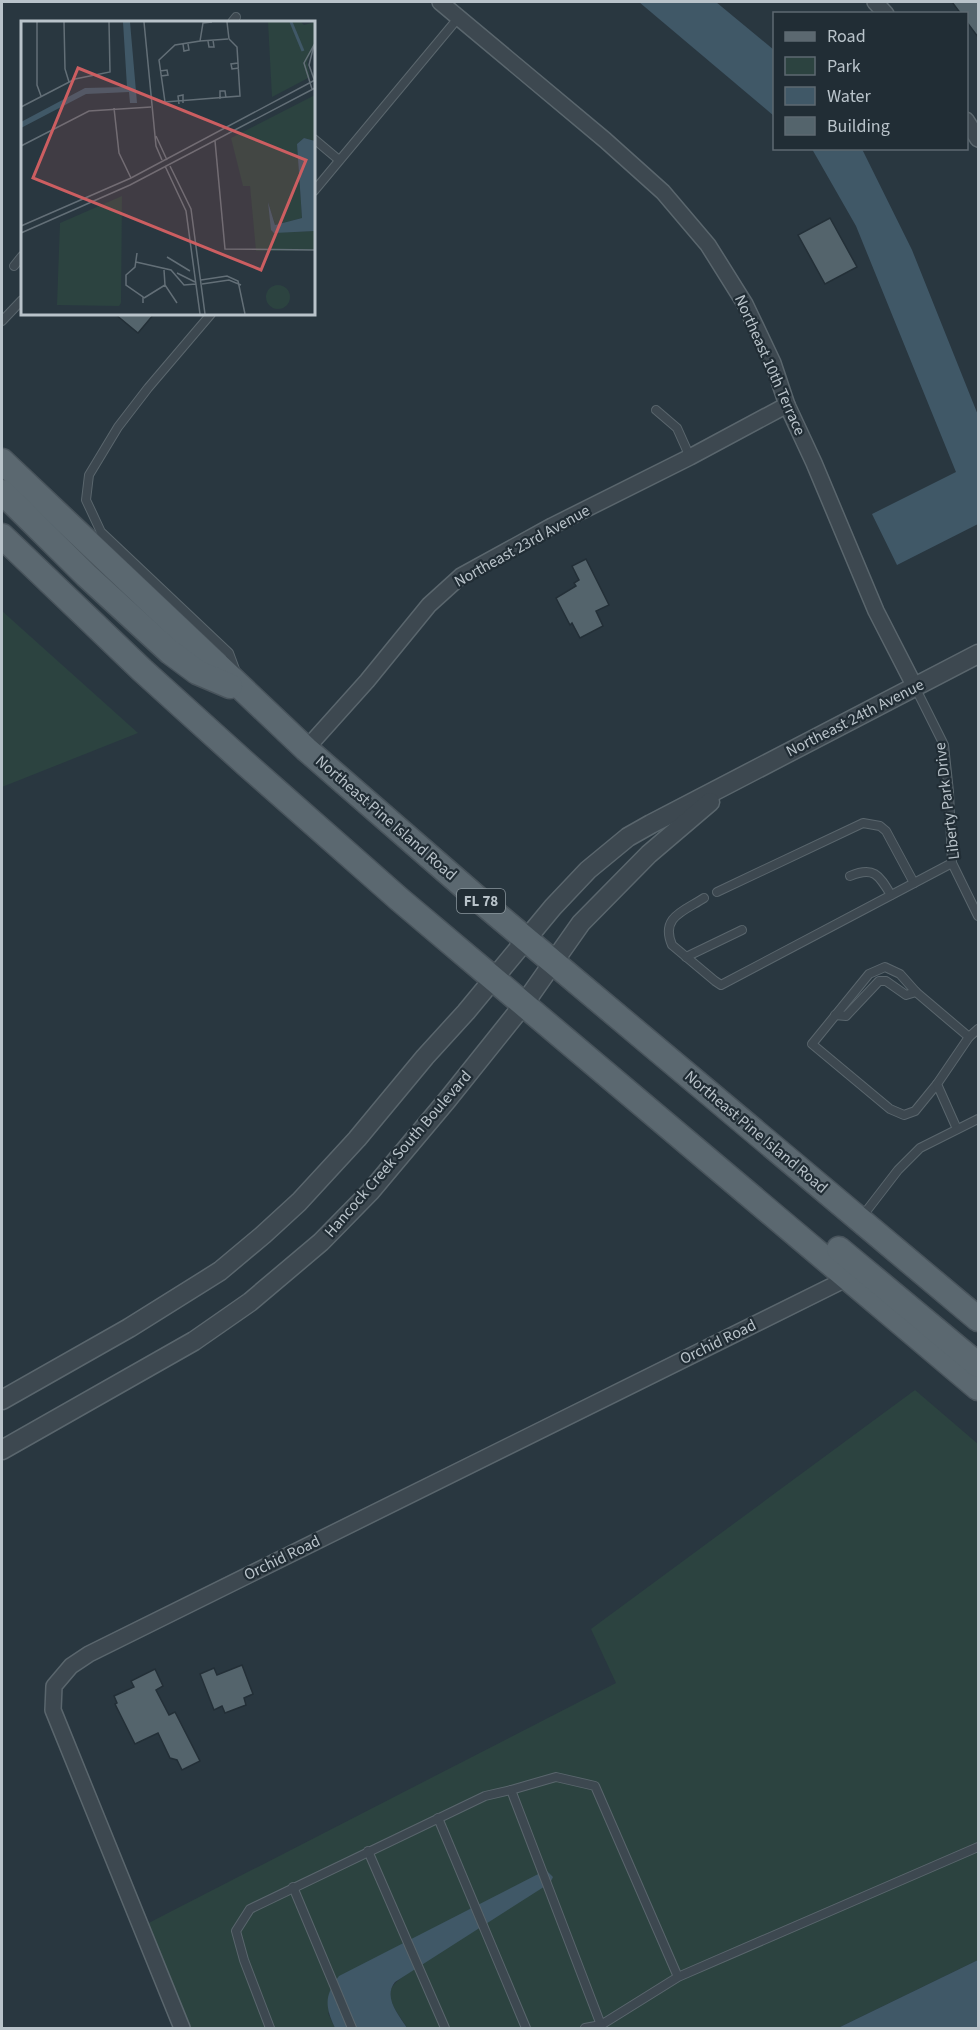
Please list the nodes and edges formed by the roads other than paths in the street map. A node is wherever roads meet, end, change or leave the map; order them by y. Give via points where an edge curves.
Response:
1 (440, 2) edge
2 (459, 17) junction
3 (968, 123) edge
4 (978, 139) edge
5 (315, 140) edge
6 (339, 160) junction
7 (315, 190) edge
8 (21, 257) edge
9 (14, 266) dead end
10 (21, 301) edge
11 (210, 315) edge
12 (2, 321) edge
13 (787, 405) junction
14 (656, 410) dead end
15 (690, 457) junction
16 (2, 461) edge
17 (2, 492) edge
18 (2, 536) edge
19 (978, 654) edge
20 (915, 687) junction
21 (242, 688) junction
22 (306, 749) junction
23 (732, 783) junction
24 (952, 863) junction
25 (850, 876) dead end
26 (915, 883) junction
27 (717, 892) dead end
28 (891, 895) junction
29 (704, 898) dead end
30 (978, 916) edge
31 (742, 930) dead end
32 (527, 940) junction
33 (686, 957) junction
34 (554, 963) junction
35 (493, 979) junction
36 (916, 992) junction
37 (524, 1004) junction
38 (835, 1016) junction
39 (978, 1029) edge
40 (969, 1037) junction
41 (937, 1084) junction
42 (978, 1119) edge
43 (957, 1129) junction
44 (757, 1202) junction
45 (860, 1219) junction
46 (848, 1278) junction
47 (978, 1319) edge
48 (978, 1365) edge
49 (978, 1388) edge
50 (2, 1400) edge
51 (2, 1450) edge
52 (511, 1790) junction
53 (438, 1818) junction
54 (978, 1847) edge
55 (368, 1851) junction
56 (293, 1887) junction
57 (678, 1977) junction
58 (601, 2025) junction
59 (182, 2028) edge
60 (270, 2028) edge
61 (352, 2028) edge
62 (445, 2028) edge
63 (526, 2028) edge
64 (585, 2028) edge

1 - 2 street, Northeast 10th Terrace
2 - 6 lane
2 - 13 street, Northeast 10th Terrace via 605,140 687,217 746,304
3 - 4 street
5 - 6 lane
6 - 7 lane
8 - 9 lane
10 - 12 lane
11 - 21 lane via 118,427 89,475 86,500 101,532 229,653
13 - 15 street, Northeast 23rd Avenue
13 - 20 street, Northeast 10th Terrace via 876,611
14 - 15 lane via 677,428
15 - 22 street, Northeast 23rd Avenue via 461,576 429,605
16 - 21 main road, Northeast Pine Island Road / FL 78
17 - 21 main road via 170,652 197,672
18 - 35 main road via 237,756
19 - 20 street, Northeast 24th Avenue
20 - 23 street, Northeast 24th Avenue
20 - 24 lane, Liberty Park Drive via 944,744
21 - 22 main road, Northeast Pine Island Road / FL 78
22 - 32 main road, Northeast Pine Island Road / FL 78
23 - 32 street, Northeast 24th Avenue via 607,852
23 - 34 street, Northeast 24th Avenue via 649,854 581,923
24 - 26 lane
24 - 30 lane, Liberty Park Drive
25 - 28 lane via 875,873
26 - 27 lane via 886,831 880,825 863,823
26 - 28 lane
28 - 33 lane via 721,985
29 - 33 lane via 674,916 668,928 672,945
31 - 33 lane
32 - 34 main road, Northeast Pine Island Road / FL 78
32 - 35 street
34 - 37 street, Hancock Creek South Boulevard
34 - 45 main road, Northeast Pine Island Road / FL 78
35 - 37 main road
35 - 50 street via 357,1139 263,1235 220,1271
36 - 38 lane via 906,995 886,981 879,981 846,1016
36 - 38 lane via 900,974 885,967 869,974
36 - 40 lane
37 - 44 main road
37 - 51 street, Hancock Creek South Boulevard via 370,1192 321,1242 250,1302 194,1341
38 - 41 lane via 812,1044 890,1109 904,1115 915,1111
39 - 40 lane
40 - 41 lane
41 - 43 lane
42 - 43 lane
43 - 45 lane via 920,1148
44 - 46 main road
44 - 48 main road via 809,1224
45 - 47 main road, Northeast Pine Island Road / FL 78
46 - 49 main road
46 - 59 street, Orchid Road via 138,1629 71,1666 54,1686 53,1710
52 - 53 lane via 485,1796
52 - 57 lane via 556,1777 596,1786
52 - 58 lane
53 - 55 lane
53 - 63 lane
54 - 57 lane
55 - 56 lane
55 - 62 lane
56 - 60 lane via 250,1909 236,1931
56 - 61 lane
57 - 58 lane
58 - 64 lane

